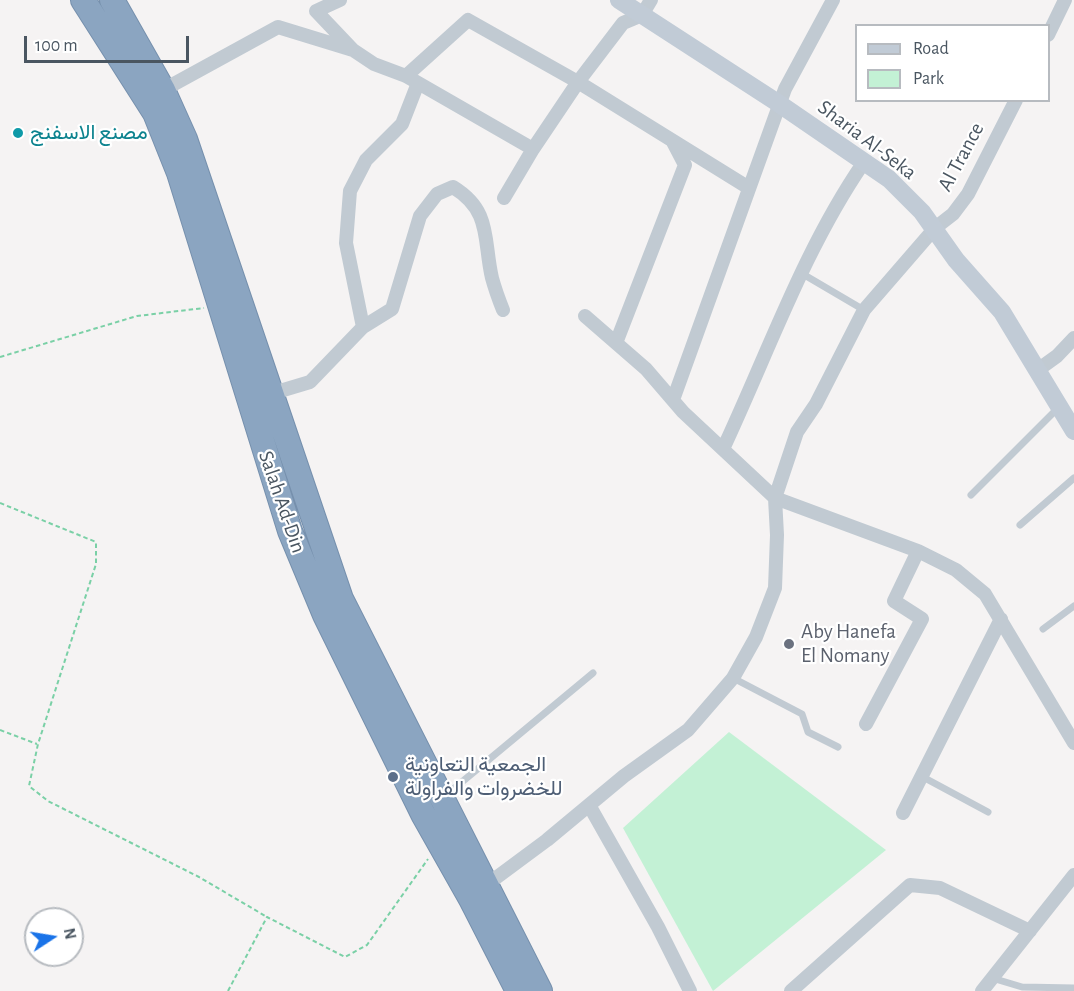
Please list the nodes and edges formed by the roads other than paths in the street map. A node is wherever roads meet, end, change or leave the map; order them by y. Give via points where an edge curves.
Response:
1 (83, 0) edge
2 (113, 0) edge
3 (340, 0) edge
4 (619, 0) edge
5 (833, 0) edge
6 (1065, 0) edge
7 (312, 6) edge
8 (646, 8) edge
9 (1050, 31) edge
10 (353, 50) junction
11 (412, 80) junction
12 (578, 82) junction
13 (163, 90) junction
14 (1015, 102) edge
15 (781, 105) junction
16 (672, 140) junction
17 (533, 149) junction
18 (864, 162) junction
19 (749, 188) junction
20 (504, 198) dead end
21 (935, 228) junction
22 (801, 273) junction
23 (503, 310) dead end
24 (864, 310) junction
25 (585, 316) dead end
26 (363, 327) junction
27 (1074, 338) edge
28 (616, 344) junction
29 (1038, 369) junction
30 (270, 394) junction
31 (673, 400) junction
32 (1060, 406) junction
33 (1074, 431) edge
34 (723, 449) junction
35 (1074, 478) edge
36 (971, 495) dead end
37 (775, 498) junction
38 (1020, 525) dead end
39 (918, 550) junction
40 (1074, 606) edge
41 (1001, 619) junction
42 (1043, 630) dead end
43 (593, 673) dead end
44 (733, 678) junction
45 (866, 724) dead end
46 (1074, 743) edge
47 (838, 747) dead end
48 (921, 776) junction
49 (441, 800) junction
50 (589, 805) junction
51 (988, 812) dead end
52 (903, 813) dead end
53 (1074, 875) edge
54 (485, 886) junction
55 (1030, 931) junction
56 (992, 978) junction
57 (1074, 988) edge
58 (518, 991) edge
59 (540, 991) edge
60 (690, 991) edge
61 (791, 991) edge
62 (982, 991) edge

1 - 58 highway, Salah Ad-Din via 155,113 179,172 290,531 325,615 438,844
2 - 13 highway, Salah Ad-Din
3 - 7 street
4 - 8 street, Sharia Al-Seka
5 - 15 street via 785,89
6 - 9 street
7 - 10 street
8 - 12 street via 623,23
8 - 15 street, Sharia Al-Seka
10 - 11 street
10 - 13 street via 278,27
11 - 12 street via 468,20
11 - 17 street
11 - 26 street via 402,124 366,160 350,191 346,243
12 - 16 street
12 - 17 street
13 - 30 highway, Salah Ad-Din via 185,139
14 - 21 street, Al Trance via 968,194 953,214
15 - 18 street, Sharia Al-Seka
15 - 19 street
16 - 19 street
16 - 28 street via 685,165
17 - 20 street
18 - 21 street, Sharia Al-Seka via 890,179
18 - 22 street
19 - 31 street
21 - 24 street, Al Trance
21 - 29 street, Sharia Al-Seka via 956,261 1002,312
22 - 24 lane
22 - 34 street
23 - 26 street via 492,279 485,226 469,198 453,187 437,194 420,216 392,309
24 - 37 street, Al Trance via 816,404 796,432
25 - 28 street
26 - 30 street via 310,382
27 - 29 street
28 - 31 street via 646,369
29 - 32 street, Sharia Al-Seka
30 - 49 highway, Salah Ad-Din via 341,599
31 - 34 street
32 - 33 street, Sharia Al-Seka
32 - 36 lane
34 - 37 street
35 - 38 lane
37 - 39 street
37 - 44 street via 775,588 756,637
39 - 41 street via 956,570 985,594
39 - 45 street via 894,601 922,619
40 - 42 lane
41 - 46 street
41 - 48 street
43 - 49 lane
44 - 47 lane via 802,714 808,732
44 - 50 street via 688,730
48 - 51 lane
48 - 52 street
49 - 54 highway, Salah Ad-Din
50 - 54 street
50 - 60 street
53 - 55 street
54 - 59 highway, Salah Ad-Din
55 - 56 street
55 - 61 street via 940,888 910,885
56 - 57 lane via 1022,987
56 - 62 street

